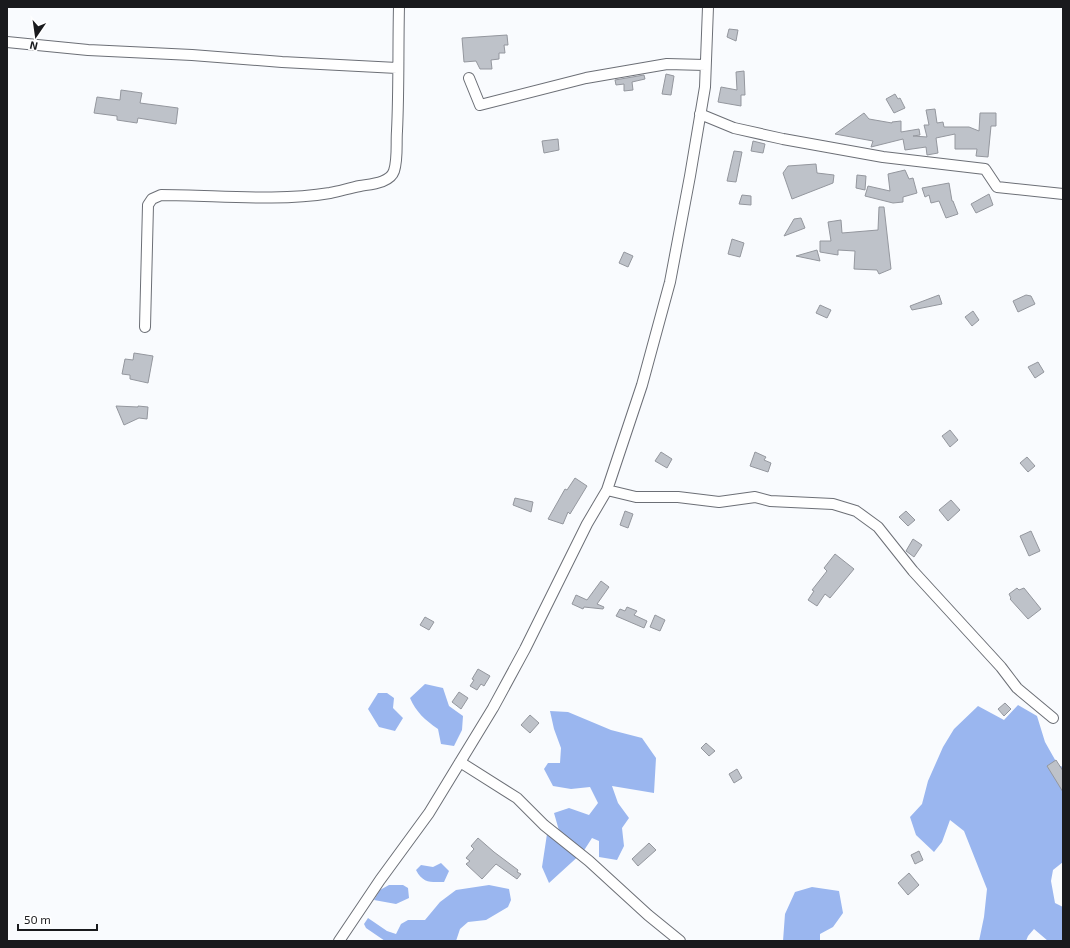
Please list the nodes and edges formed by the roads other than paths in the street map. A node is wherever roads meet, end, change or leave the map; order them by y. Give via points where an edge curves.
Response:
1 (399, 7) edge
2 (708, 7) edge
3 (7, 42) edge
4 (705, 65) junction
5 (397, 68) junction
6 (468, 78) dead end
7 (700, 114) junction
8 (1063, 194) edge
9 (146, 327) dead end
10 (607, 490) junction
11 (1053, 718) dead end
12 (460, 762) junction
13 (339, 941) edge
14 (680, 941) edge

1 - 5 street
2 - 4 street
3 - 5 street via 88,50
4 - 6 street via 667,64 586,78 480,105
4 - 7 street via 705,87
5 - 9 street via 395,164 392,175 387,180 330,193 294,196 161,195 152,199 148,205
7 - 8 street via 734,128 783,139 883,157 985,169 997,188
7 - 10 street via 670,282 642,385
10 - 11 street via 636,497 678,497 719,502 755,497 770,501 833,504 856,511 878,527 913,571 1017,688
10 - 12 street via 587,524 525,649
12 - 13 street via 429,813
12 - 14 street via 517,798 544,825

